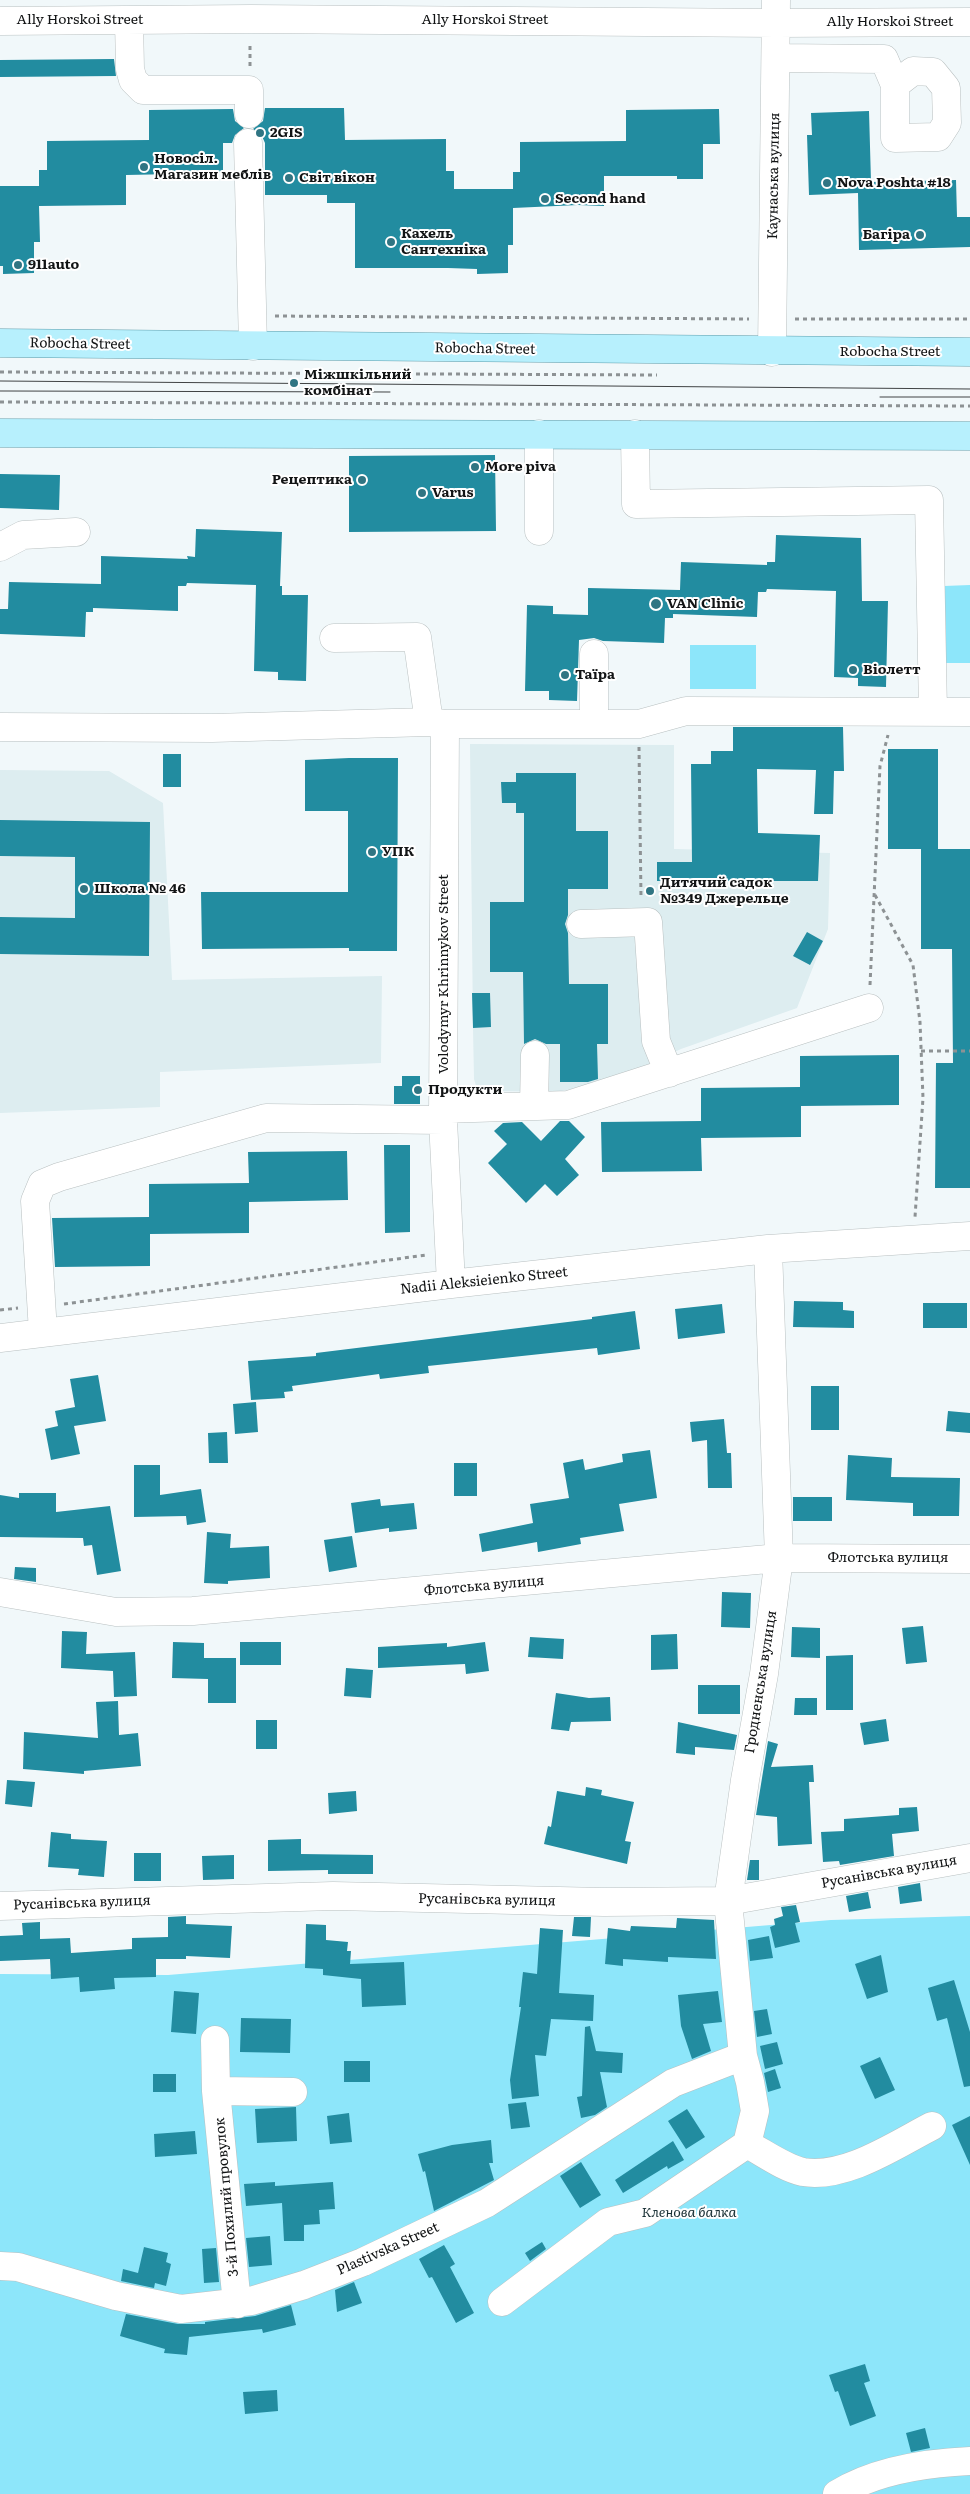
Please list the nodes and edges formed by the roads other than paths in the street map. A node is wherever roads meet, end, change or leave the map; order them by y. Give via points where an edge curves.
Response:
1 (251, 9) edge
2 (776, 11) edge
3 (129, 20) junction
4 (0, 21) edge
5 (970, 22) edge
6 (776, 58) junction
7 (894, 85) dead end
8 (249, 102) road end
9 (248, 143) dead end
10 (0, 343) edge
11 (252, 346) junction
12 (772, 352) junction
13 (970, 352) edge
14 (0, 433) edge
15 (539, 434) junction
16 (635, 434) junction
17 (970, 436) edge
18 (539, 531) dead end
19 (76, 532) dead end
20 (0, 547) edge
21 (334, 638) dead end
22 (594, 654) dead end
23 (933, 712) junction
24 (970, 712) edge
25 (437, 723) junction
26 (594, 724) junction
27 (0, 728) edge
28 (581, 924) dead end
29 (869, 1008) road end
30 (535, 1055) dead end
31 (669, 1073) junction
32 (534, 1106) junction
33 (443, 1115) junction
34 (970, 1236) edge
35 (768, 1249) junction
36 (451, 1284) junction
37 (42, 1319) junction
38 (0, 1338) edge
39 (779, 1558) junction
40 (970, 1559) edge
41 (0, 1592) edge
42 (970, 1858) edge
43 (728, 1901) junction
44 (0, 1906) edge
45 (215, 2040) dead end
46 (742, 2056) junction
47 (216, 2091) junction
48 (293, 2092) dead end
49 (932, 2126) dead end
50 (747, 2144) junction
51 (0, 2266) edge
52 (502, 2302) dead end
53 (237, 2304) junction
54 (970, 2461) edge
55 (842, 2491) edge

1 - 2 street, Ally Horskoi Street
1 - 3 street, Ally Horskoi Street
2 - 5 street, Ally Horskoi Street
2 - 6 street, Каунаська вулиця
3 - 4 street, Ally Horskoi Street
3 - 8 street via 130,69 133,80 143,90
6 - 7 street via 884,59
6 - 12 street, Каунаська вулиця
9 - 11 street
10 - 11 main road, Robocha Street
11 - 12 main road, Robocha Street
12 - 13 main road, Robocha Street
14 - 15 main road
15 - 16 main road
15 - 18 street
16 - 17 main road
16 - 23 street via 636,504 928,500
19 - 20 street via 23,536
21 - 25 street, Volodymyr Khrinnykov Street via 417,637
22 - 26 street
23 - 24 street
23 - 26 street via 686,711 639,724
25 - 26 street
25 - 27 street
25 - 33 street, Volodymyr Khrinnykov Street
28 - 31 street via 648,922 656,1041
29 - 31 street
30 - 32 street
31 - 32 street via 568,1105
32 - 33 street
33 - 36 street, Volodymyr Khrinnykov Street
33 - 37 street via 266,1118 42,1184 36,1201
34 - 35 street, Nadii Aleksieienko Street
35 - 36 street, Nadii Aleksieienko Street
35 - 39 street, Гродненська вулиця
36 - 37 street, Nadii Aleksieienko Street
37 - 38 street, Nadii Aleksieienko Street
39 - 40 street, Флотська вулиця
39 - 41 street, Флотська вулиця via 193,1611 116,1612
39 - 43 street, Гродненська вулиця
42 - 43 street, Русанівська вулиця
43 - 44 street, Русанівська вулиця via 604,1902 333,1896
43 - 46 street, Гродненська вулиця
45 - 47 street, 3-й Похилий провулок
46 - 50 street, Гродненська вулиця via 755,2111
46 - 53 street, Plastivska Street via 673,2083 487,2203 363,2262 304,2285
47 - 48 street
47 - 53 street, 3-й Похилий провулок
49 - 50 street via 847,2169 818,2172 801,2172
50 - 52 street via 645,2213 608,2222
51 - 53 street, Plastivska Street via 18,2267 116,2296 181,2310
54 - 55 street via 878,2475

